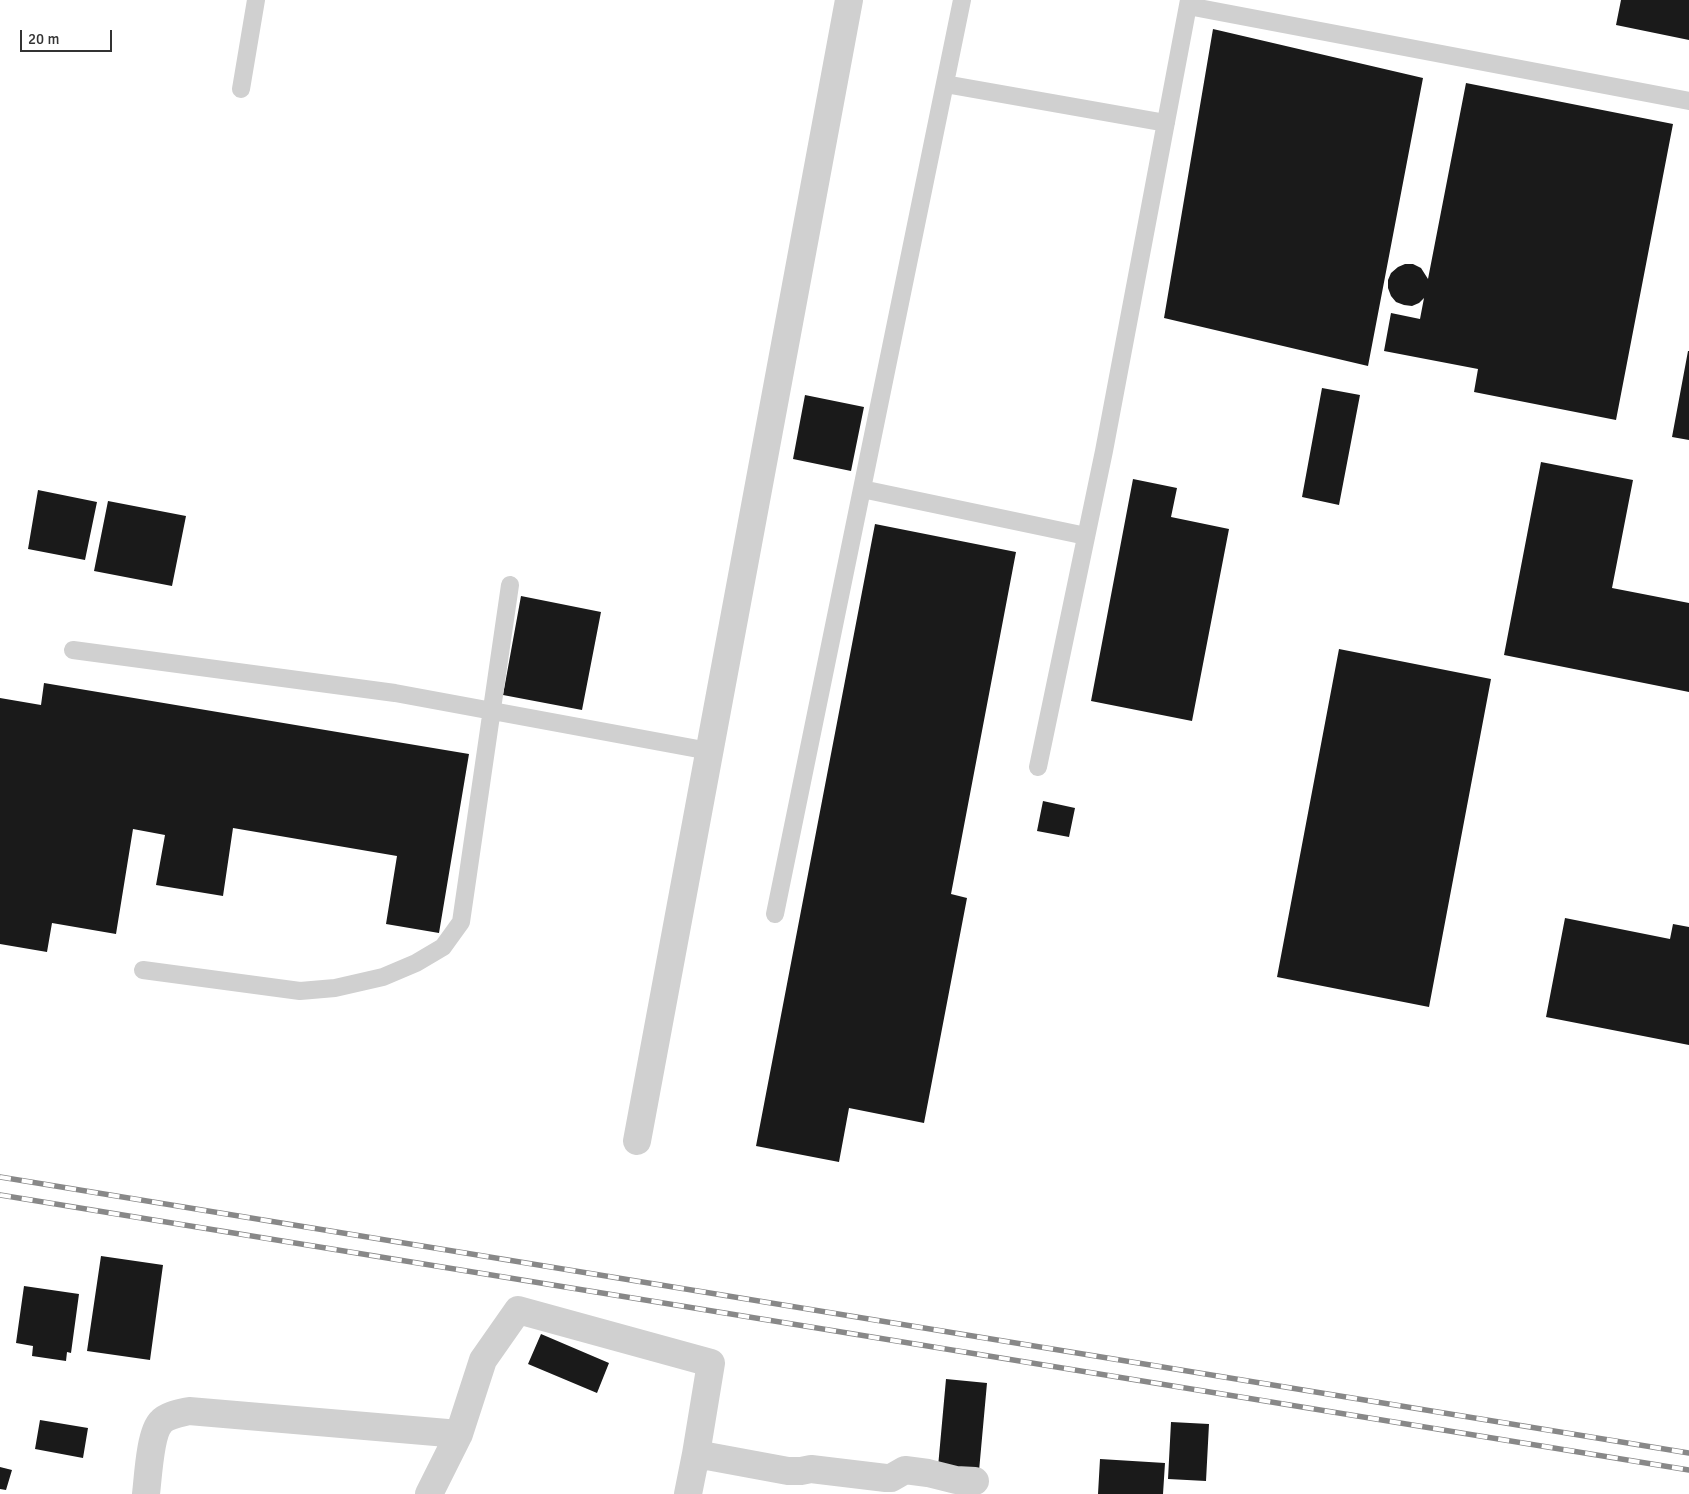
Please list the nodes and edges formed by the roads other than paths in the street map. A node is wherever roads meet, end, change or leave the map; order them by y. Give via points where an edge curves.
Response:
1 (256, 0) edge
2 (849, 0) edge
3 (962, 0) edge
4 (1189, 3) edge
5 (945, 84) junction
6 (241, 90) dead end
7 (1689, 101) edge
8 (1166, 123) junction
9 (862, 489) junction
10 (1086, 536) junction
11 (510, 585) dead end
12 (73, 650) dead end
13 (492, 711) junction
14 (710, 751) junction
15 (1038, 767) dead end
16 (776, 914) dead end
17 (143, 970) dead end
18 (637, 1141) dead end
19 (459, 1434) junction
20 (696, 1454) junction
21 (975, 1481) dead end
22 (146, 1494) edge
23 (429, 1494) edge
24 (688, 1494) edge

1 - 6 lane
2 - 14 street
3 - 5 lane
4 - 7 lane
4 - 8 lane
5 - 8 lane
5 - 9 lane
8 - 10 lane
9 - 10 lane
9 - 16 lane
10 - 15 lane
11 - 13 lane
12 - 13 lane via 395,692
13 - 14 lane
13 - 17 lane via 461,922 443,948 383,977 336,988 309,990
14 - 18 street
19 - 20 street via 484,1360 518,1310 711,1363
19 - 22 street via 190,1411 160,1422 153,1440
19 - 23 street
20 - 21 street via 788,1471 811,1469 891,1478 905,1470
20 - 24 street

